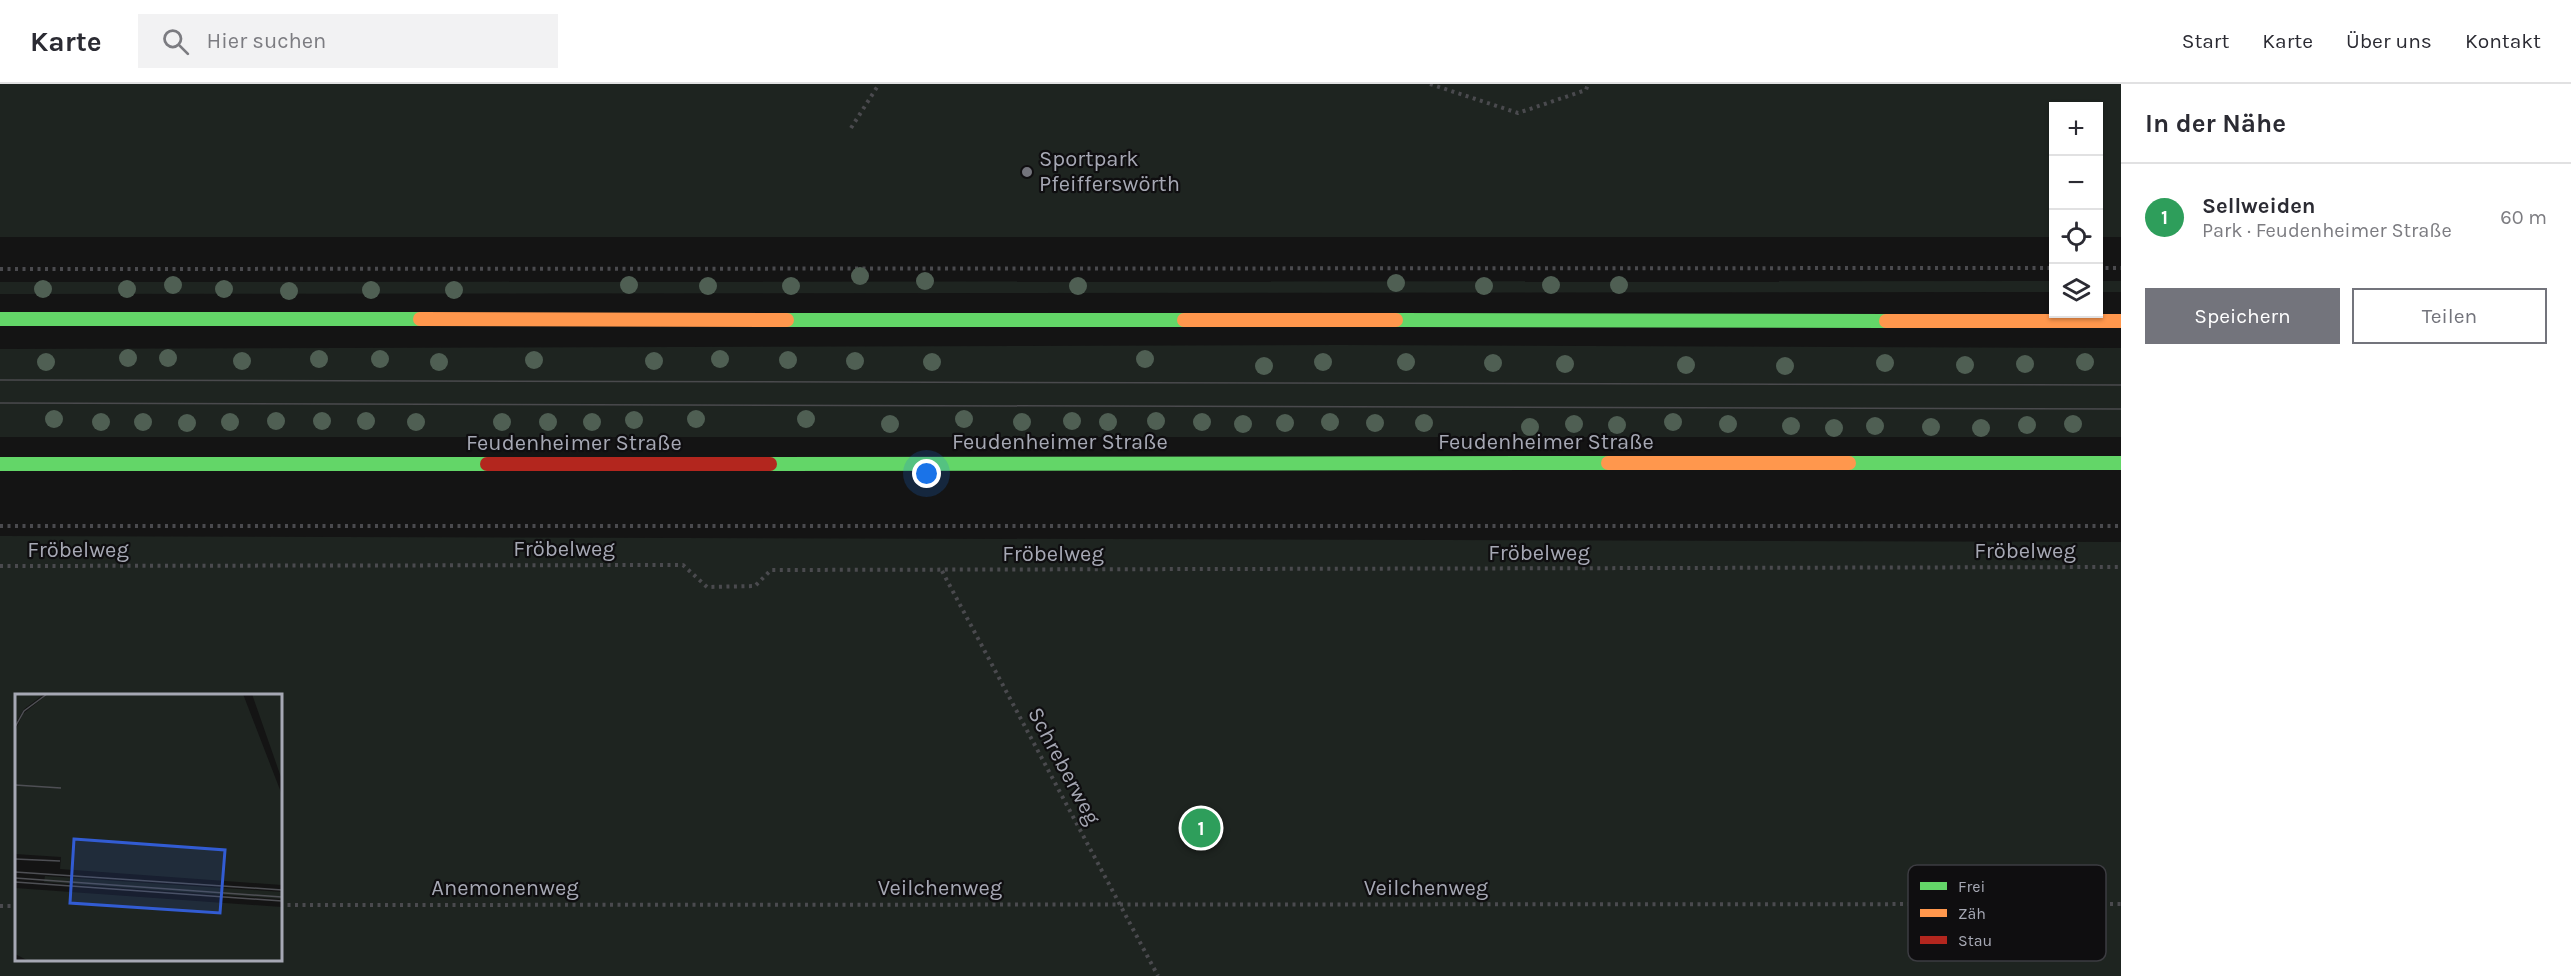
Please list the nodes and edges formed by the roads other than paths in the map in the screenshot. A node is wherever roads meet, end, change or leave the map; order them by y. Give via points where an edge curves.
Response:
1 (0, 319) edge
2 (2121, 321) edge
3 (2121, 462) edge
4 (0, 464) edge

1 - 2 main road
3 - 4 main road, Feudenheimer Straße

